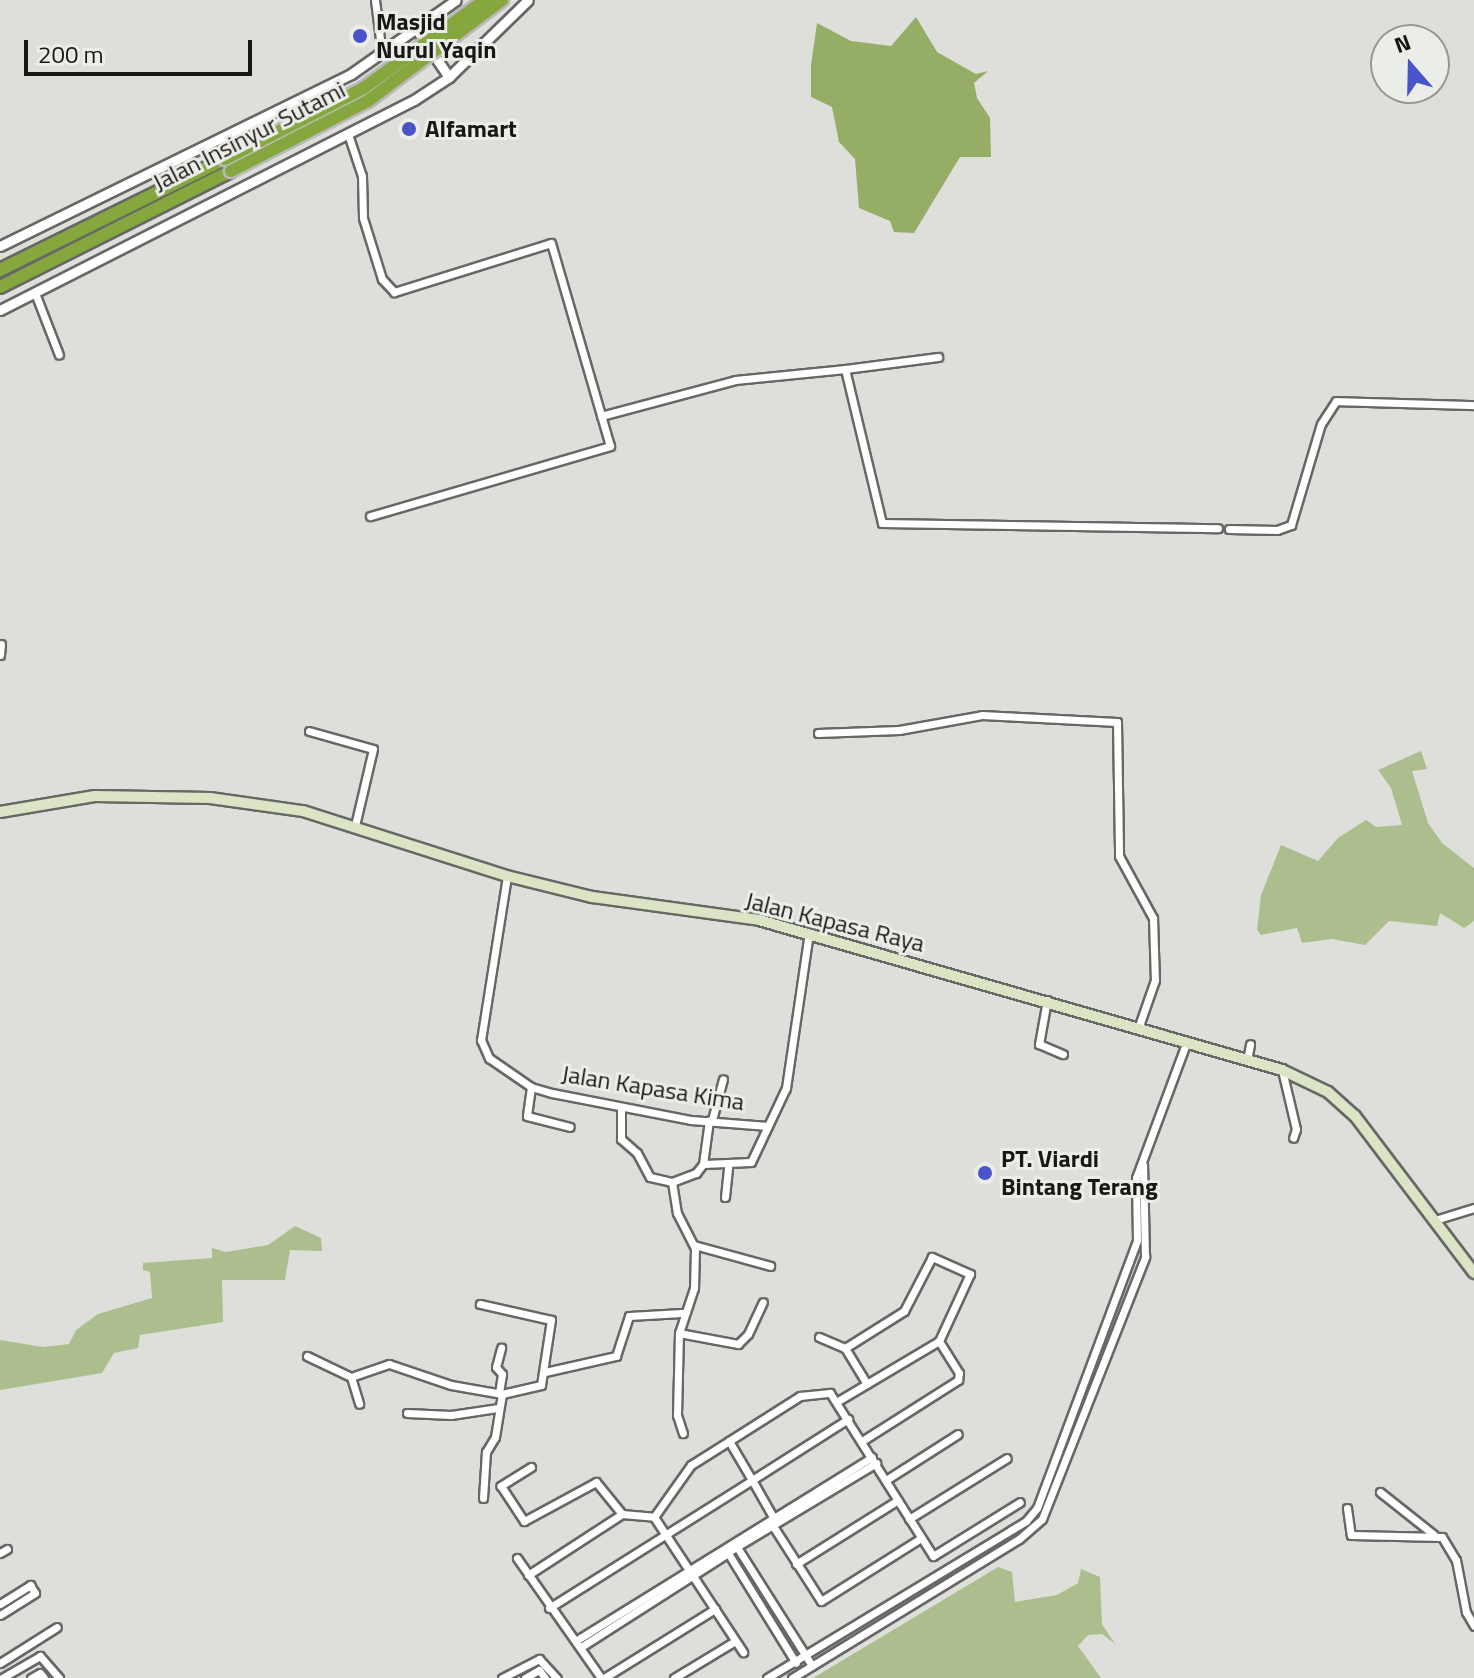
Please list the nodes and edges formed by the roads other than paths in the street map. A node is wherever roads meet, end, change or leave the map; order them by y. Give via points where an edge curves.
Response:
1 (375, 0) edge
2 (456, 0) edge
3 (485, 0) edge
4 (502, 0) edge
5 (528, 0) edge
6 (417, 30) junction
7 (382, 55) junction
8 (449, 77) junction
9 (348, 134) junction
10 (228, 165) junction
11 (0, 246) edge
12 (0, 270) edge
13 (0, 287) edge
14 (35, 293) junction
15 (0, 310) edge
16 (59, 355) dead end
17 (938, 357) dead end
18 (845, 369) junction
19 (1474, 405) edge
20 (601, 416) junction
21 (370, 516) dead end
22 (1218, 528) dead end
23 (1229, 529) dead end
24 (1, 644) edge
25 (0, 655) edge
26 (309, 731) dead end
27 (818, 733) dead end
28 (0, 812) edge
29 (355, 826) junction
30 (507, 876) junction
31 (809, 933) junction
32 (1047, 1000) junction
33 (1139, 1026) junction
34 (1187, 1041) junction
35 (1250, 1044) dead end
36 (1063, 1054) dead end
37 (1247, 1060) junction
38 (1282, 1070) junction
39 (723, 1079) dead end
40 (531, 1087) junction
41 (621, 1108) junction
42 (711, 1120) junction
43 (768, 1126) junction
44 (570, 1127) dead end
45 (1293, 1138) dead end
46 (703, 1164) junction
47 (1143, 1165) junction
48 (728, 1167) junction
49 (670, 1182) junction
50 (725, 1197) dead end
51 (1474, 1208) edge
52 (1435, 1220) junction
53 (694, 1245) junction
54 (770, 1266) dead end
55 (1474, 1273) edge
56 (763, 1302) dead end
57 (480, 1304) dead end
58 (682, 1313) junction
59 (679, 1333) junction
60 (819, 1337) dead end
61 (939, 1341) junction
62 (501, 1348) dead end
63 (845, 1348) junction
64 (307, 1356) dead end
65 (545, 1372) junction
66 (351, 1377) junction
67 (867, 1384) junction
68 (501, 1393) junction
69 (838, 1401) junction
70 (359, 1404) dead end
71 (498, 1408) junction
72 (407, 1413) dead end
73 (848, 1419) junction
74 (683, 1433) dead end
75 (958, 1434) dead end
76 (729, 1441) junction
77 (862, 1441) junction
78 (1007, 1458) dead end
79 (874, 1460) junction
80 (531, 1467) dead end
81 (752, 1480) junction
82 (886, 1480) junction
83 (1380, 1492) dead end
84 (483, 1498) dead end
85 (898, 1500) junction
86 (1020, 1502) dead end
87 (1347, 1508) dead end
88 (622, 1514) junction
89 (654, 1517) junction
90 (909, 1519) junction
91 (773, 1521) junction
92 (666, 1534) junction
93 (1433, 1534) junction
94 (921, 1538) junction
95 (735, 1544) junction
96 (727, 1550) junction
97 (517, 1558) dead end
98 (796, 1564) junction
99 (690, 1572) junction
100 (528, 1575) junction
101 (0, 1604) edge
102 (549, 1608) junction
103 (715, 1609) junction
104 (0, 1615) edge
105 (1474, 1626) edge
106 (57, 1627) dead end
107 (735, 1641) junction
108 (579, 1643) junction
109 (743, 1652) dead end
110 (805, 1655) junction
111 (40, 1656) junction
112 (539, 1659) junction
113 (795, 1661) junction
114 (0, 1663) edge
115 (812, 1666) junction
116 (539, 1670) junction
117 (801, 1673) junction
118 (42, 1676) edge
119 (2, 1678) edge
120 (31, 1678) edge
121 (59, 1678) edge
122 (502, 1678) edge
123 (525, 1678) edge
124 (545, 1678) edge
125 (557, 1678) edge
126 (602, 1678) edge
127 (674, 1678) edge
128 (767, 1678) edge
129 (792, 1678) edge

1 - 7 street
2 - 6 street
3 - 10 highway, Jalan Insinyur Sutami, bridge via 362,89
4 - 10 highway, Jalan Insinyur Sutami, bridge via 368,101
5 - 8 street
6 - 7 street
6 - 8 street
7 - 11 street
8 - 9 street
9 - 14 street
9 - 20 street via 362,176 363,218 382,279 394,292 551,243
10 - 12 highway, Jalan Insinyur Sutami
10 - 13 highway, Jalan Insinyur Sutami
14 - 15 street
14 - 16 street
17 - 18 street
18 - 20 street via 735,380
18 - 22 street via 882,523
19 - 23 street via 1336,401 1321,424 1291,525 1277,530
20 - 21 street via 610,446
24 - 25 street
26 - 29 street via 373,749
27 - 33 street via 899,730 982,715 1117,722 1119,856 1153,918 1155,980
28 - 29 main road, Jalan Kapasa Raya via 95,796 210,798 303,811
29 - 30 main road, Jalan Kapasa Raya
30 - 31 main road, Jalan Kapasa Raya via 592,897 759,920
30 - 40 street, Jalan Kapasa Kima via 481,1046
31 - 32 main road, Jalan Kapasa Raya
31 - 43 street via 786,1088
32 - 33 main road, Jalan Kapasa Raya
32 - 36 street via 1039,1044
33 - 34 main road, Jalan Kapasa Raya
34 - 37 main road, Jalan Kapasa Raya
34 - 47 street
35 - 37 street
37 - 38 main road, Jalan Kapasa Raya
38 - 45 street via 1296,1129
38 - 52 main road, Jalan Kapasa Raya via 1345,1105
39 - 42 street
40 - 41 street, Jalan Kapasa Kima
40 - 44 street via 527,1116
41 - 42 street, Jalan Kapasa Kima
41 - 49 street via 623,1142 637,1153 649,1177
42 - 43 street, Jalan Kapasa Kima
42 - 46 street
43 - 48 street via 751,1162
46 - 48 street
46 - 49 street via 696,1173
47 - 110 street via 1136,1178 1137,1240 1037,1508 1026,1521
47 - 115 street via 1145,1257 1042,1519 1019,1539
48 - 50 street
49 - 53 street via 677,1213
51 - 52 street
52 - 55 main road, Jalan Kapasa Raya
53 - 54 street
53 - 58 street via 694,1288
56 - 59 street via 738,1344
57 - 65 street via 551,1320
58 - 59 street
58 - 65 street via 629,1316 616,1356
59 - 74 street via 677,1415
60 - 63 street
61 - 63 street via 970,1274 935,1256 904,1311
61 - 67 street
61 - 77 street via 958,1380
62 - 68 street via 496,1367 502,1374
63 - 67 street
64 - 66 street
65 - 68 street via 533,1391
66 - 68 street via 391,1364 451,1385
66 - 70 street
67 - 69 street
68 - 71 street
69 - 73 street
69 - 76 street via 830,1393 800,1396
71 - 72 street via 451,1415
71 - 84 street via 495,1437 486,1452
73 - 77 street
73 - 81 street
75 - 82 street
76 - 81 street
76 - 89 street via 691,1465
77 - 79 street
78 - 90 street
79 - 82 street
79 - 91 street
80 - 88 street via 501,1486 524,1521 596,1482
81 - 91 street
81 - 92 street
82 - 85 street
83 - 93 street
85 - 90 street
85 - 98 street
86 - 94 street via 933,1556
87 - 93 street via 1351,1535
88 - 89 street
88 - 100 street
89 - 92 street
90 - 94 street
91 - 95 street
91 - 98 street
92 - 99 street
92 - 102 street
93 - 105 street via 1452,1551
94 - 98 street via 823,1600
95 - 96 street
95 - 110 street
96 - 99 street
96 - 113 street
97 - 100 street
99 - 103 street
99 - 108 street
100 - 102 street
101 - 104 street via 30,1585 35,1593
102 - 108 street
103 - 107 street
103 - 126 street
106 - 114 street
107 - 109 street
107 - 127 street
108 - 126 street
110 - 113 street
110 - 115 street
111 - 118 street
111 - 119 street
111 - 121 street
112 - 116 street
112 - 122 street
112 - 125 street
113 - 117 street
113 - 128 street
115 - 117 street
116 - 123 street
116 - 124 street
117 - 129 street
118 - 120 street

